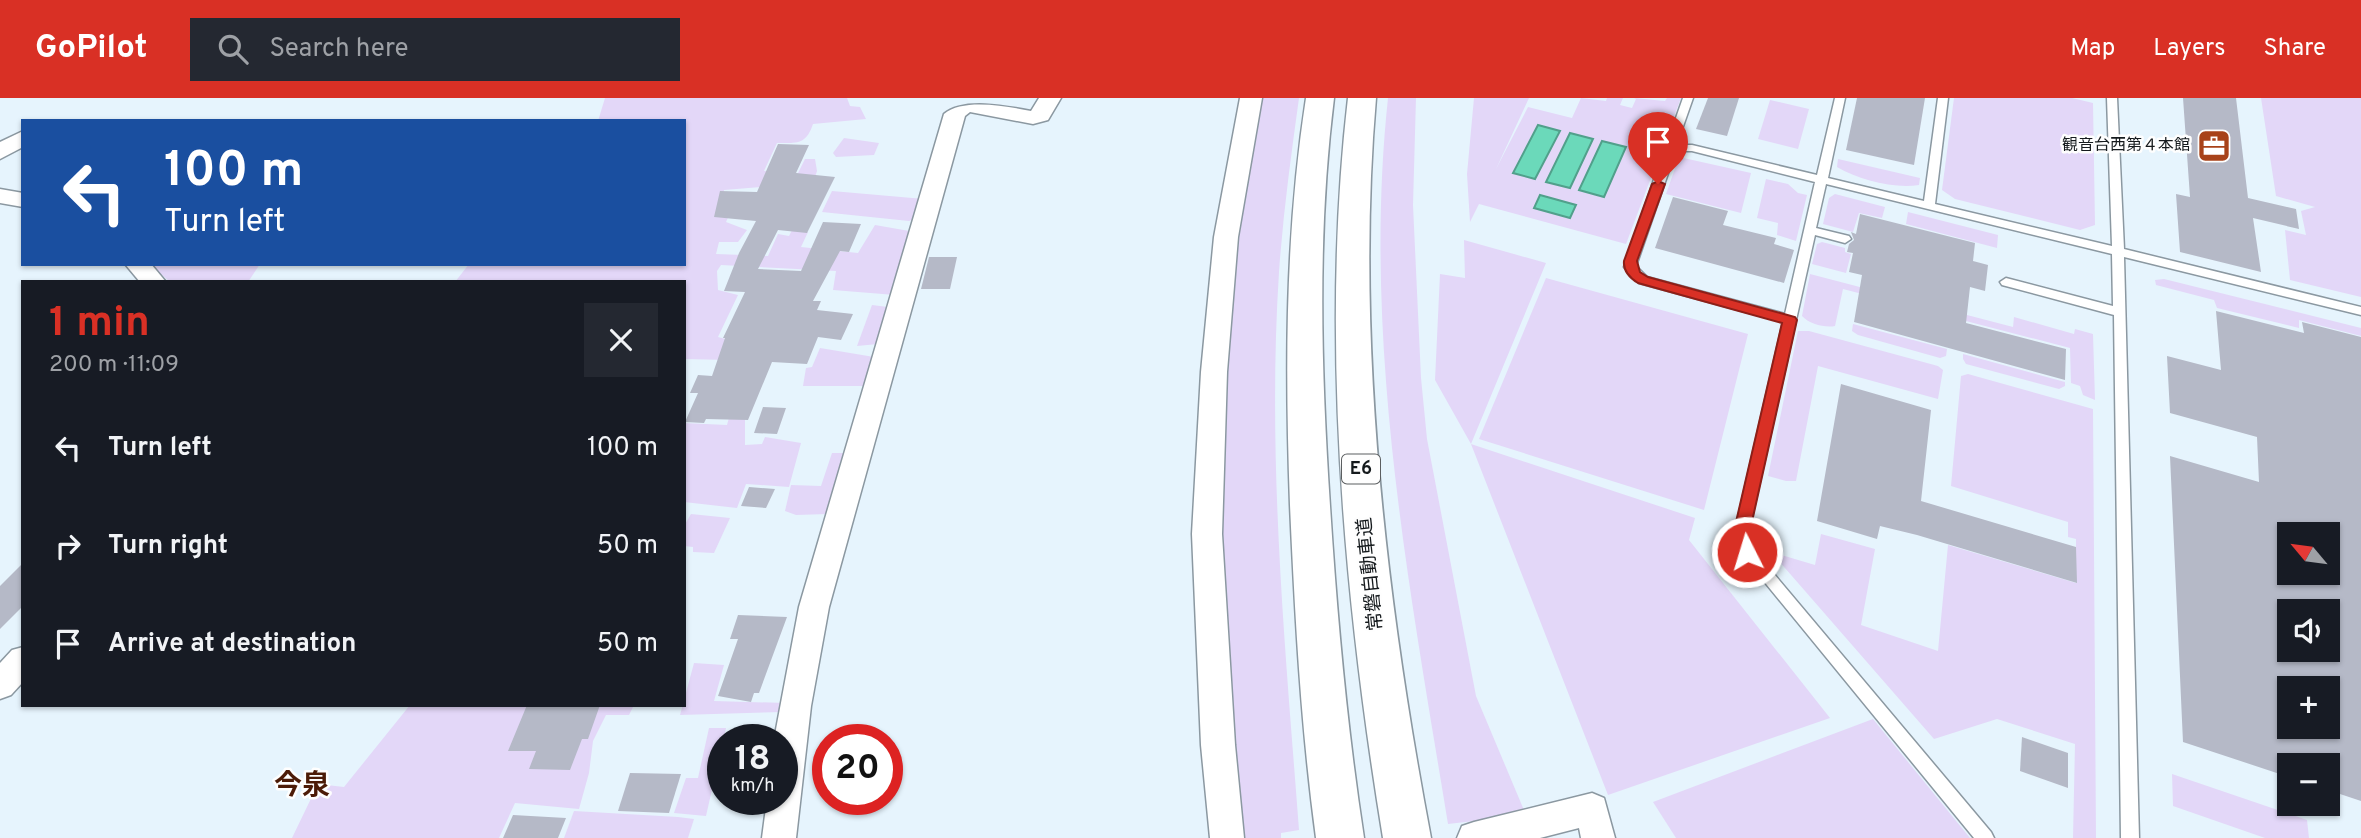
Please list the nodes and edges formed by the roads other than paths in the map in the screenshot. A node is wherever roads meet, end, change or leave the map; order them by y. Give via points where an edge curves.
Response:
1 (1050, 98) edge
2 (1251, 98) edge
3 (1320, 98) edge
4 (1362, 98) edge
5 (1688, 98) edge
6 (1840, 98) edge
7 (1943, 98) edge
8 (2112, 98) edge
9 (21, 138) edge
10 (1677, 147) junction
11 (0, 152) edge
12 (1822, 179) junction
13 (0, 196) edge
14 (21, 200) edge
15 (1929, 206) junction
16 (1810, 230) junction
17 (1845, 239) dead end
18 (2117, 252) junction
19 (139, 266) edge
20 (152, 280) edge
21 (2006, 282) dead end
22 (2361, 311) edge
23 (2119, 312) junction
24 (1790, 320) junction
25 (21, 662) edge
26 (0, 685) edge
27 (1490, 834) edge
28 (779, 838) edge
29 (1227, 838) edge
30 (1340, 838) edge
31 (1407, 838) edge
32 (1598, 838) edge
33 (1985, 838) edge
34 (2130, 838) edge

1 - 28 street via 1033,118 970,106 955,114 814,607 795,706
2 - 29 street via 1226,237 1207,534
3 - 30 highway via 1307,230 1306,439 1315,613
4 - 31 highway, 常磐自動車道 / E6 via 1352,235 1358,438 1373,606
5 - 10 lane via 1675,135
6 - 12 lane
7 - 15 lane
8 - 18 lane
9 - 11 street
10 - 12 lane
10 - 24 lane via 1667,159 1630,267 1643,280
12 - 15 lane
12 - 16 lane
13 - 14 street
15 - 18 lane
16 - 17 lane
16 - 24 lane
18 - 22 lane
18 - 23 lane
19 - 20 street
21 - 23 lane
23 - 34 lane
24 - 33 lane via 1741,535 1747,552
25 - 26 street
27 - 32 street via 1592,809

